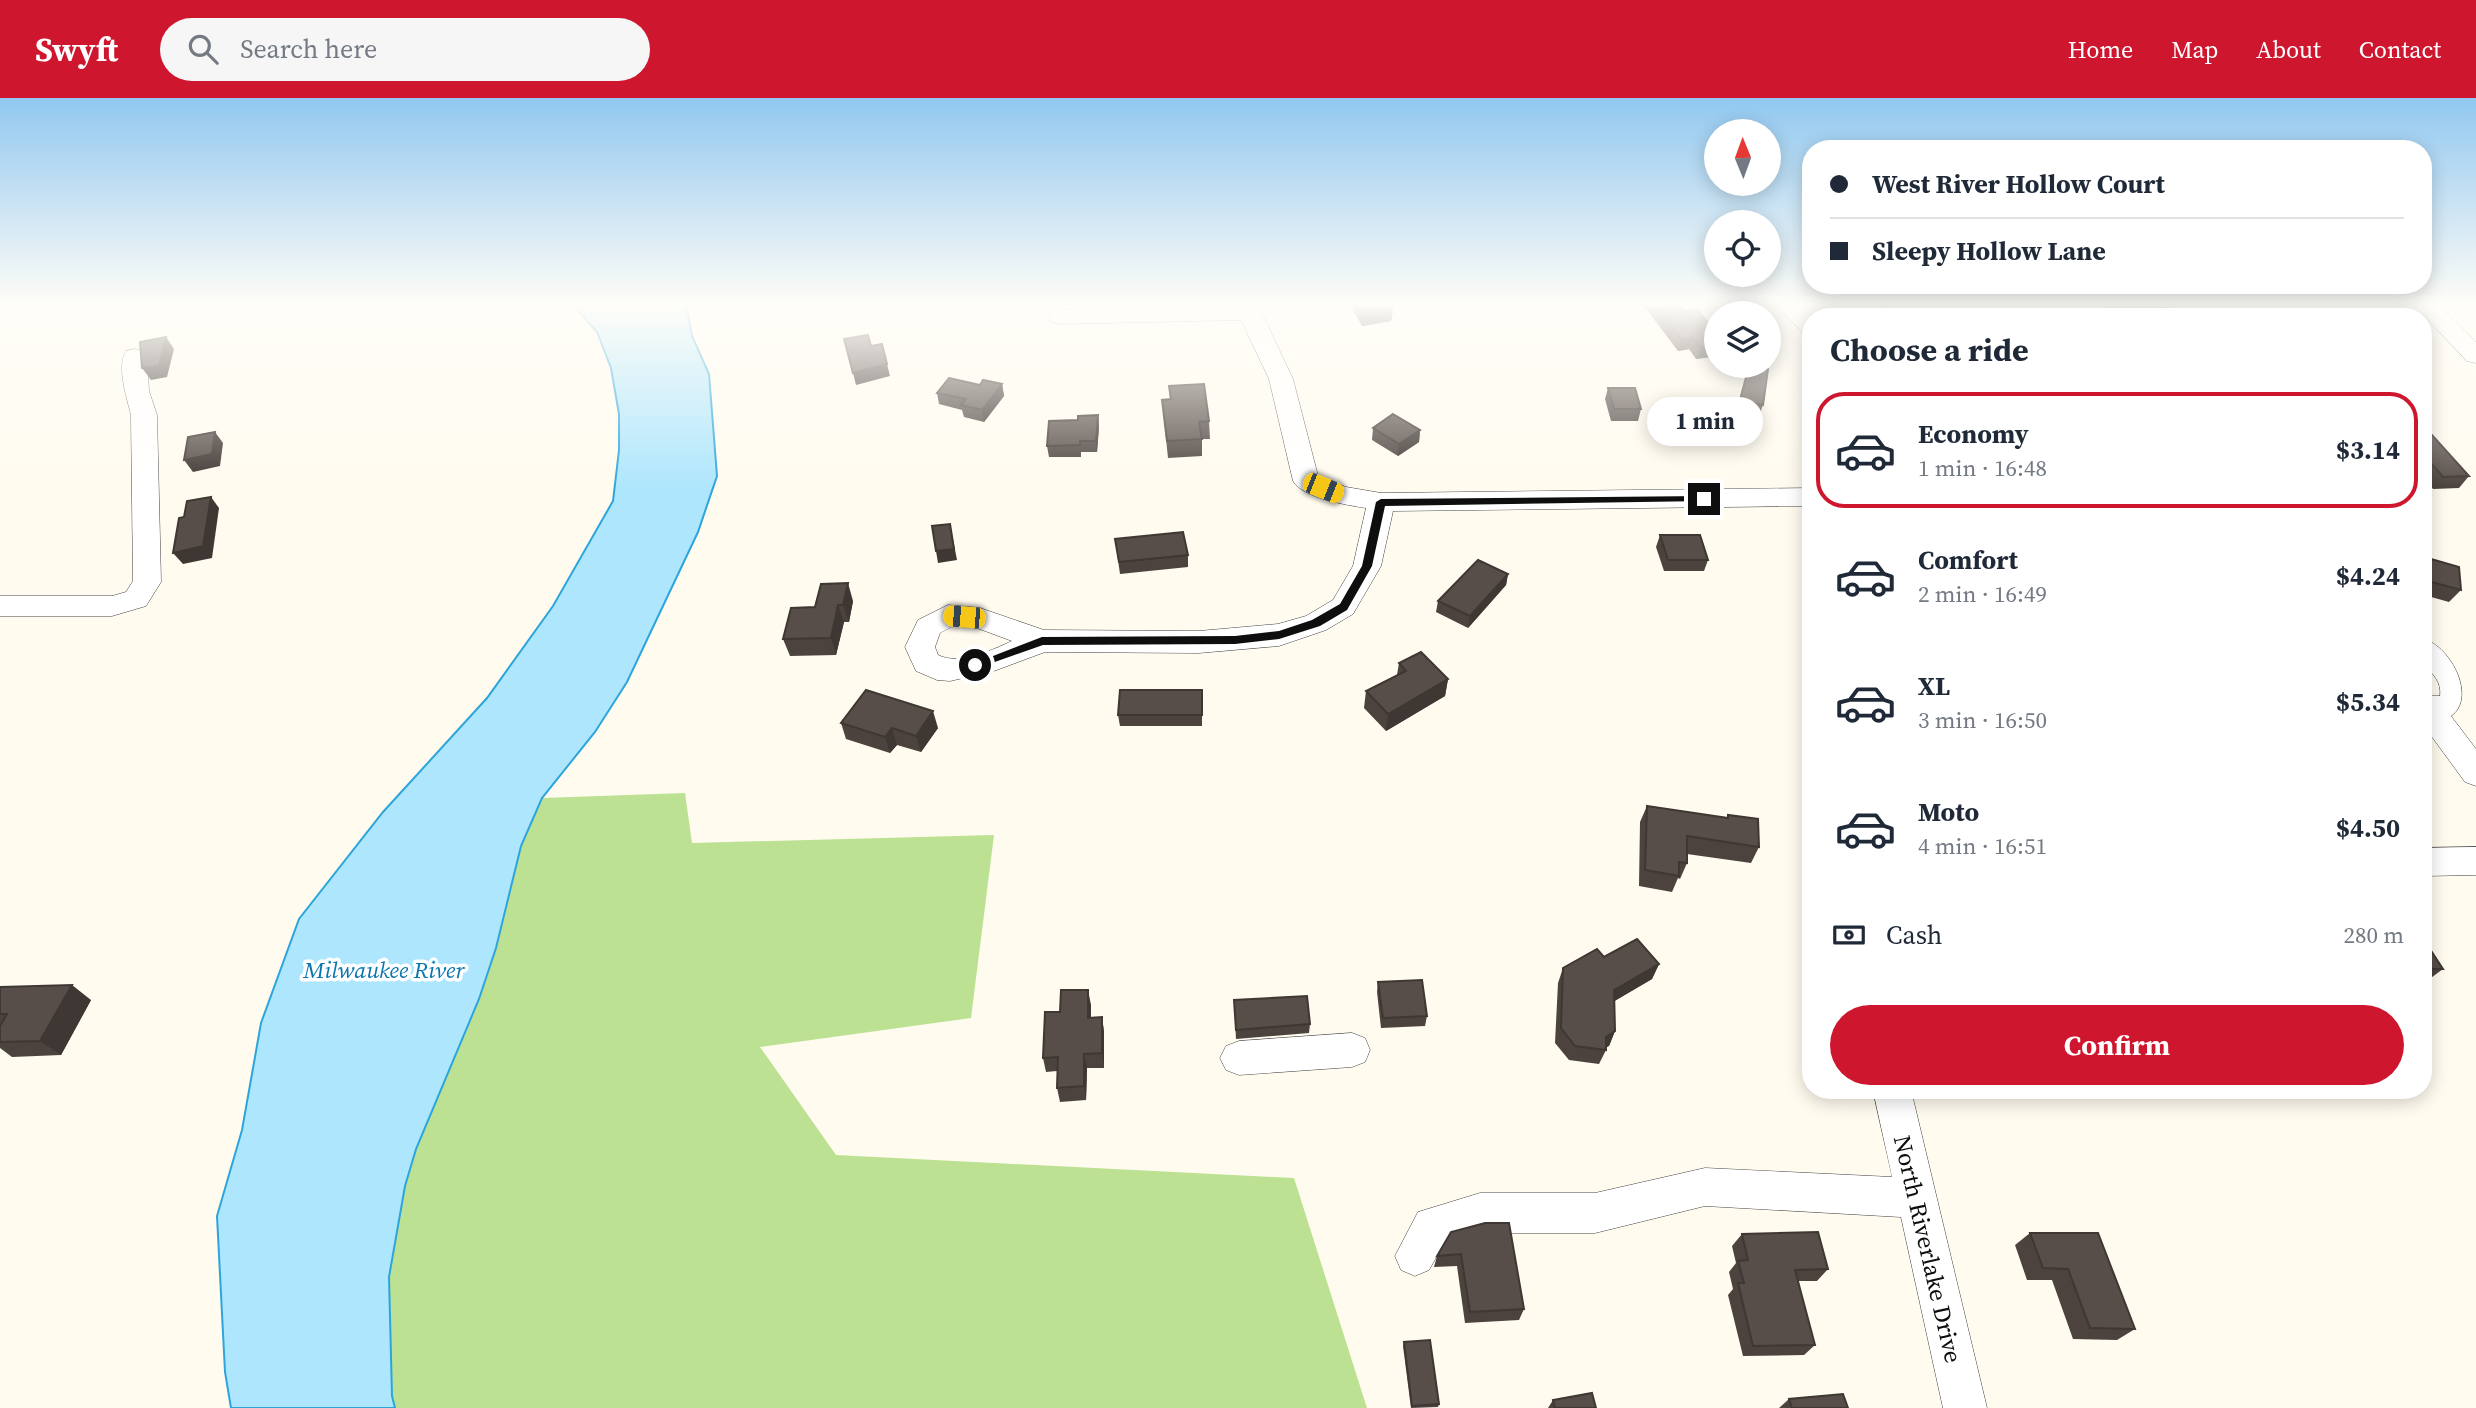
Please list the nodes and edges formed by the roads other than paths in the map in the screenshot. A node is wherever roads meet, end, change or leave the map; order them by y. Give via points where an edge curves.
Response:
1 (136, 366) edge
2 (1275, 366) edge
3 (1802, 498) edge
4 (1381, 502) junction
5 (0, 606) edge
6 (1042, 641) dead end
7 (2432, 656) edge
8 (2432, 708) edge
9 (2432, 716) edge
10 (2476, 773) edge
11 (2432, 862) edge
12 (2476, 862) edge
13 (1352, 1050) dead end
14 (1240, 1058) dead end
15 (1894, 1099) edge
16 (1917, 1199) junction
17 (1415, 1256) dead end
18 (1965, 1408) edge

1 - 5 street via 144,415 148,582 136,599 112,606
2 - 4 street via 1306,481 1341,495
3 - 4 street
4 - 6 street via 1367,566 1343,607 1316,623 1279,635 1235,640
7 - 8 street via 2449,668 2459,692 2455,701
9 - 10 street
11 - 12 street
13 - 14 street
15 - 16 street, North Riverlake Drive
16 - 17 street via 1705,1187 1595,1213 1480,1213 1432,1226
16 - 18 street, North Riverlake Drive

